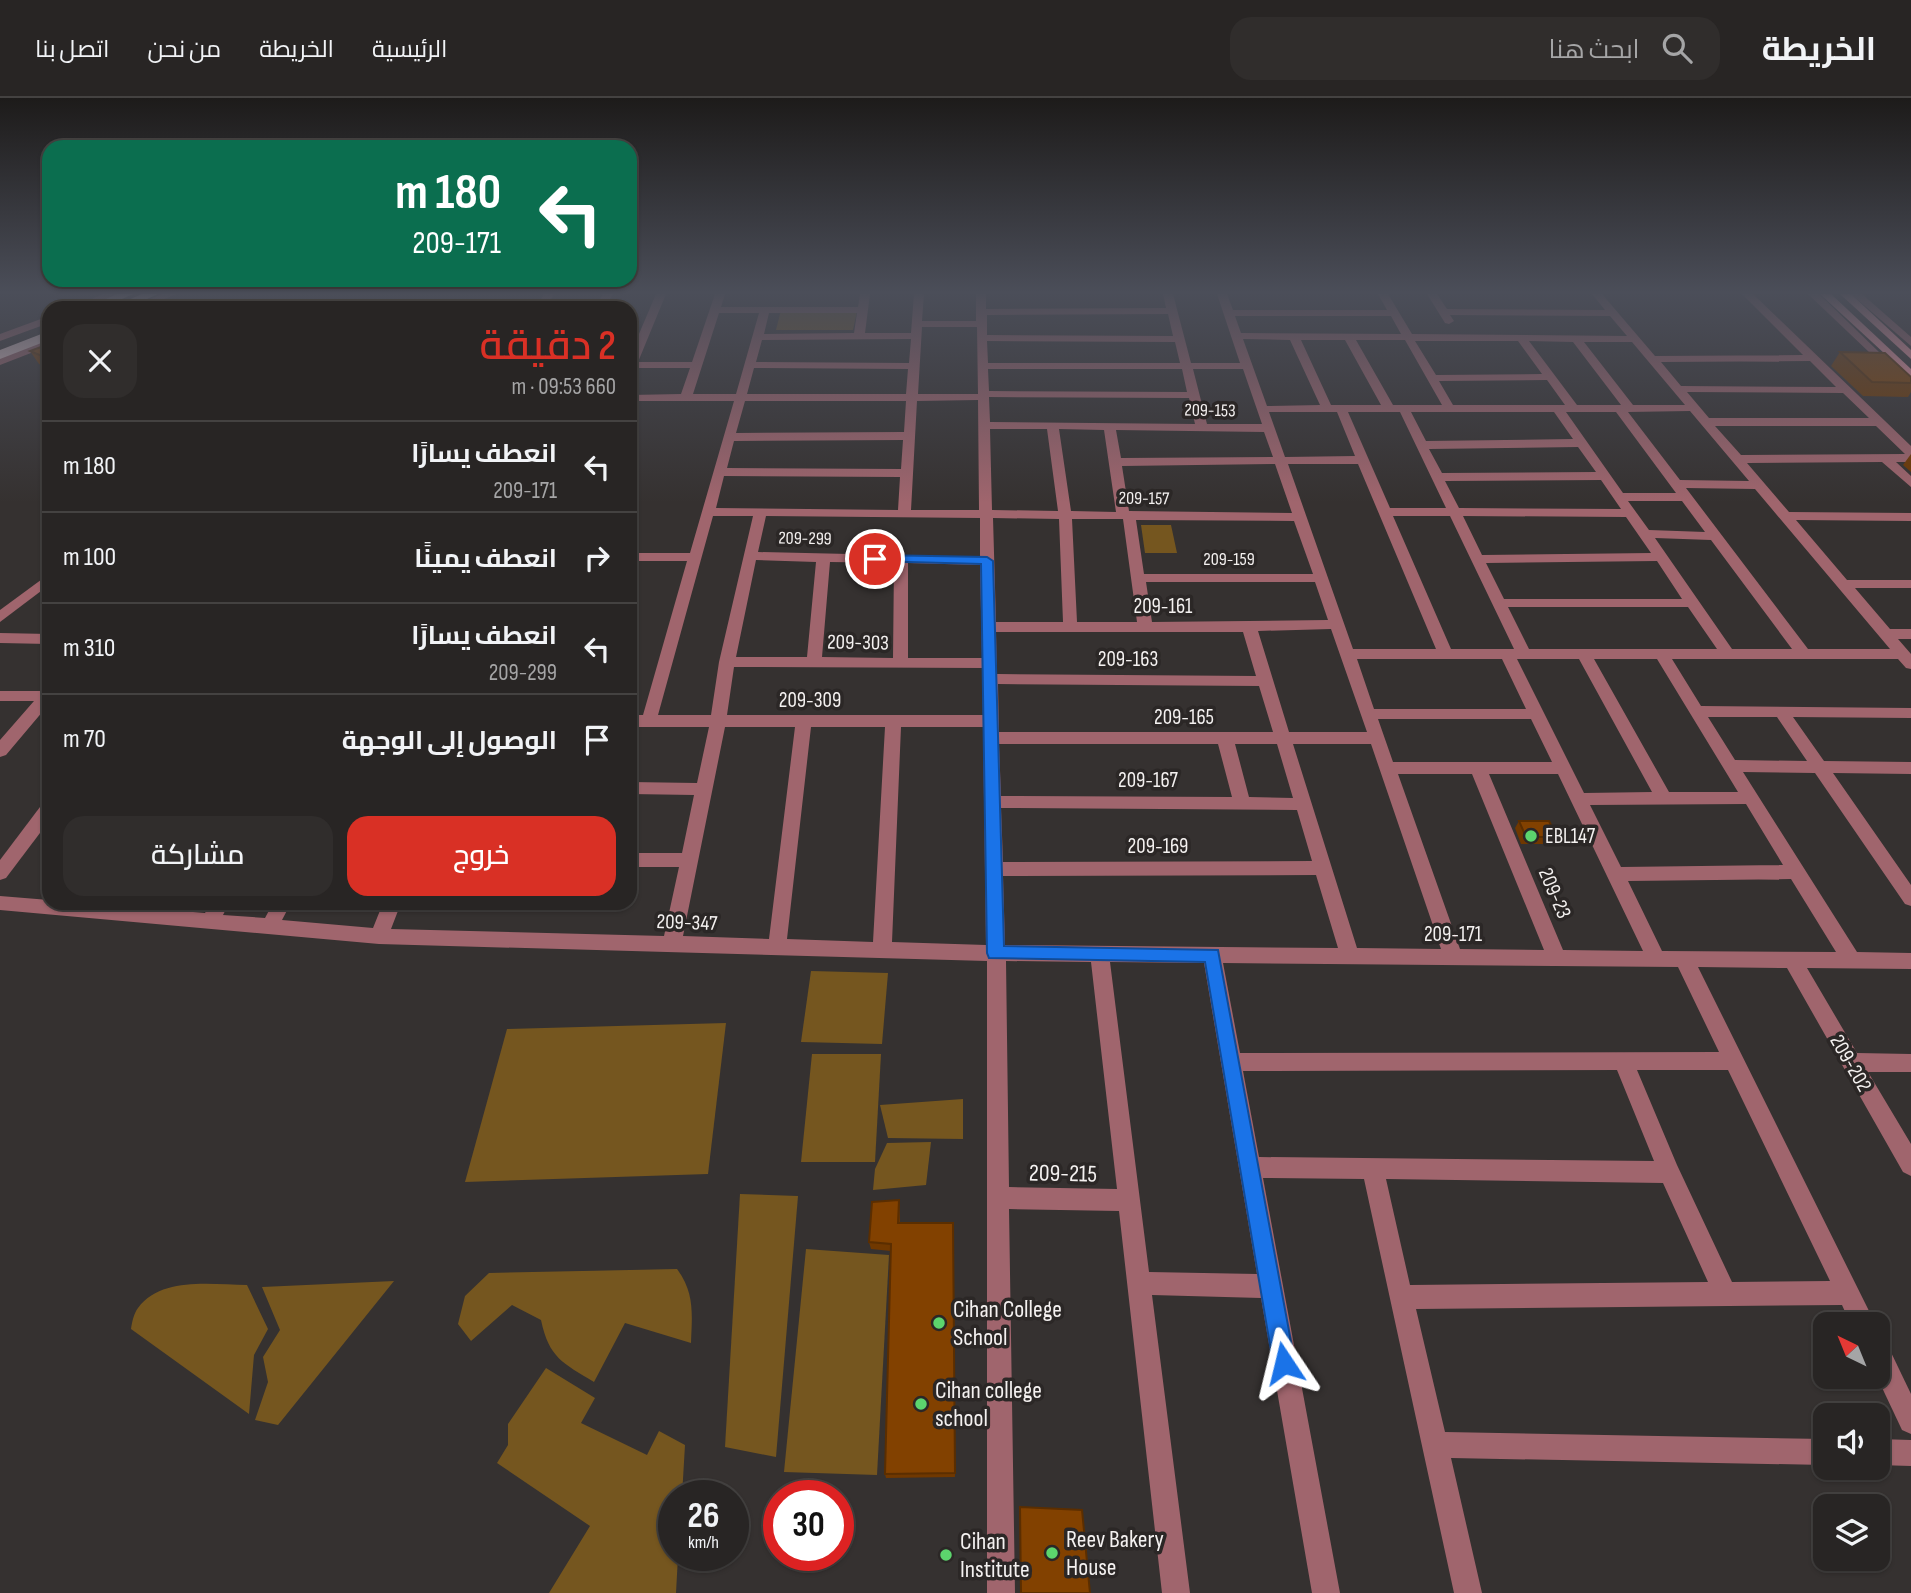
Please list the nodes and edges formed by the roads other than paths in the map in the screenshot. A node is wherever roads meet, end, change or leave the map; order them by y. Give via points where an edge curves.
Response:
1 (1309, 364) edge
2 (1364, 364) edge
3 (1423, 364) edge
4 (1540, 364) edge
5 (1594, 364) edge
6 (1657, 364) edge
7 (1819, 364) edge
8 (1885, 364) edge
9 (697, 365) joint
10 (750, 365) joint
11 (1184, 365) junction
12 (637, 366) edge
13 (914, 366) joint
14 (983, 366) joint
15 (1143, 366) joint
16 (1247, 366) joint
17 (1550, 377) junction
18 (1431, 378) junction
19 (1677, 389) junction
20 (1911, 389) edge
21 (1845, 390) junction
22 (983, 395) junction
23 (1193, 395) junction
24 (912, 397) junction
25 (637, 398) edge
26 (686, 398) junction
27 (741, 398) junction
28 (1558, 408) junction
29 (1573, 408) junction
30 (1625, 408) junction
31 (1695, 408) junction
32 (1263, 409) junction
33 (1334, 409) junction
34 (1389, 409) junction
35 (1404, 409) junction
36 (1450, 409) junction
37 (1706, 422) junction
38 (1879, 422) junction
39 (984, 425) junction
40 (1053, 426) junction
41 (1110, 427) junction
42 (1202, 428) junction
43 (1268, 428) junction
44 (909, 436) junction
45 (730, 437) junction
46 (1581, 443) junction
47 (1421, 445) junction
48 (1911, 456) edge
49 (1736, 458) junction
50 (1885, 458) junction
51 (1279, 460) junction
52 (1361, 460) junction
53 (1115, 462) junction
54 (720, 472) junction
55 (907, 473) junction
56 (1605, 476) junction
57 (1437, 477) junction
58 (1911, 483) edge
59 (1676, 484) junction
60 (1758, 485) junction
61 (1617, 497) junction
62 (1685, 497) junction
63 (708, 512) junction
64 (1386, 512) junction
65 (760, 513) junction
66 (987, 513) junction
67 (1628, 513) junction
68 (904, 514) junction
69 (1065, 514) junction
70 (1455, 514) junction
71 (1126, 515) junction
72 (1784, 516) junction
73 (1300, 517) junction
74 (1911, 517) edge
75 (1644, 534) junction
76 (1715, 536) junction
77 (749, 556) junction
78 (637, 557) edge
79 (696, 557) junction
80 (1660, 557) junction
81 (823, 558) junction
82 (901, 559) junction
83 (1477, 559) junction
84 (987, 561) junction
85 (1137, 578) junction
86 (1321, 578) junction
87 (42, 584) edge
88 (1842, 584) junction
89 (1911, 584) edge
90 (1501, 603) junction
91 (1692, 603) junction
92 (0, 617) edge
93 (1337, 624) junction
94 (988, 627) junction
95 (1070, 627) junction
96 (1145, 627) junction
97 (1249, 627) junction
98 (1885, 634) junction
99 (1911, 634) edge
100 (0, 638) edge
101 (42, 639) edge
102 (1583, 653) junction
103 (1348, 654) junction
104 (1446, 654) junction
105 (1516, 654) junction
106 (1661, 654) junction
107 (1728, 654) junction
108 (1804, 654) junction
109 (1906, 659) edge
110 (727, 662) junction
111 (814, 662) junction
112 (900, 663) junction
113 (989, 671) junction
114 (1266, 681) junction
115 (0, 696) edge
116 (42, 696) edge
117 (42, 703) edge
118 (1696, 712) junction
119 (1782, 713) junction
120 (1911, 713) edge
121 (1368, 714) junction
122 (1536, 714) junction
123 (637, 721) edge
124 (649, 721) junction
125 (718, 721) junction
126 (804, 721) junction
127 (893, 721) junction
128 (990, 721) junction
129 (991, 738) junction
130 (1225, 738) junction
131 (1283, 738) junction
132 (1377, 738) junction
133 (0, 751) edge
134 (1731, 766) junction
135 (1819, 766) junction
136 (1387, 768) junction
137 (1478, 768) junction
138 (1563, 768) junction
139 (1909, 771) edge
140 (637, 789) edge
141 (704, 789) junction
142 (1664, 798) junction
143 (1752, 798) junction
144 (1580, 799) junction
145 (992, 802) junction
146 (1242, 803) junction
147 (1303, 804) junction
148 (42, 826) edge
149 (637, 860) edge
150 (689, 860) junction
151 (1323, 867) junction
152 (994, 869) junction
153 (1796, 872) junction
154 (0, 873) edge
155 (1615, 874) junction
156 (1911, 899) edge
157 (0, 903) edge
158 (42, 907) edge
159 (82, 910) edge
160 (216, 910) edge
161 (278, 910) edge
162 (389, 910) edge
163 (210, 921) junction
164 (270, 926) junction
165 (379, 936) junction
166 (672, 944) junction
167 (777, 947) junction
168 (882, 950) junction
169 (996, 953) junction
170 (1100, 954) junction
171 (1212, 955) junction
172 (1350, 956) junction
173 (1453, 957) junction
174 (1557, 958) junction
175 (1657, 959) junction
176 (1684, 959) junction
177 (1792, 960) junction
178 (1851, 960) junction
179 (1911, 961) edge
180 (1733, 1061) junction
181 (1229, 1062) junction
182 (1851, 1062) junction
183 (1624, 1063) junction
184 (1911, 1063) edge
185 (1911, 1165) edge
186 (1249, 1167) junction
187 (1373, 1171) junction
188 (1669, 1172) junction
189 (996, 1198) junction
190 (1129, 1200) junction
191 (1139, 1283) junction
192 (1270, 1286) junction
193 (1848, 1293) junction
194 (1725, 1294) junction
195 (1402, 1297) junction
196 (1858, 1312) edge
197 (1890, 1378) edge
198 (1911, 1421) edge
199 (1435, 1445) junction
200 (1813, 1452) edge
201 (1890, 1452) edge
202 (1911, 1453) edge
203 (1001, 1593) edge
204 (1176, 1593) edge
205 (1326, 1593) edge
206 (1468, 1593) edge

1 - 33 street
2 - 34 street
3 - 18 street
4 - 17 street
5 - 30 street
6 - 19 street
7 - 21 street
8 - 20 street
9 - 12 street
9 - 26 street
10 - 13 street
10 - 27 street
11 - 15 street
11 - 16 street
11 - 23 street
13 - 24 street
14 - 15 street
14 - 22 street
16 - 32 street
17 - 18 street
17 - 29 street
18 - 36 street
19 - 21 street
19 - 31 street
21 - 38 street
22 - 23 street
22 - 24 street
22 - 39 street
23 - 42 street
24 - 27 street
24 - 44 street
25 - 26 street
26 - 27 street
27 - 45 street
28 - 29 street
28 - 36 street
28 - 46 street
29 - 30 street
30 - 31 street
30 - 59 street
31 - 37 street
32 - 33 street
32 - 43 street
33 - 34 street
33 - 52 street
34 - 35 street
35 - 36 street
35 - 47 street
37 - 38 street
37 - 49 street
38 - 48 street
39 - 40 street, 209-153
39 - 66 street
40 - 41 street, 209-153
40 - 69 street
41 - 42 street, 209-153
41 - 53 street
42 - 43 street, 209-153
43 - 51 street
44 - 45 street
44 - 55 street
45 - 54 street
46 - 47 street
46 - 56 street
47 - 57 street
48 - 50 street
49 - 50 street
49 - 60 street
50 - 58 street
51 - 52 street
51 - 53 street
51 - 73 street
52 - 64 street
53 - 71 street
54 - 55 street
54 - 63 street
55 - 68 street
56 - 57 street
56 - 61 street
57 - 70 street
59 - 60 street
59 - 62 street
60 - 72 street
61 - 62 street
61 - 67 street
62 - 76 street
63 - 65 street, 209-157
63 - 79 street
64 - 70 street
64 - 104 street
65 - 68 street, 209-157
65 - 77 street
66 - 68 street, 209-157
66 - 69 street, 209-157
66 - 84 street
67 - 70 street
67 - 75 street
69 - 71 street, 209-157
69 - 95 street
70 - 83 street
71 - 73 street, 209-157
71 - 85 street
72 - 74 street
72 - 88 street
73 - 86 street
75 - 76 street
75 - 80 street
76 - 108 street
77 - 81 street, 209-299
77 - 110 street
78 - 79 street
79 - 124 street
80 - 83 street
80 - 91 street
81 - 82 street, 209-299
81 - 111 street
82 - 84 street, 209-299
82 - 112 street
83 - 90 street
84 - 94 street
85 - 86 street, 209-159
85 - 96 street
86 - 93 street
87 - 92 street
88 - 89 street
88 - 98 street
90 - 91 street
90 - 105 street
91 - 107 street
93 - 97 street, 209-161
93 - 103 street
94 - 95 street, 209-161
94 - 113 street
95 - 96 street, 209-161
96 - 97 street, 209-161
97 - 114 street
98 - 99 street
98 - 109 street
100 - 101 street
102 - 105 street
102 - 106 street
102 - 142 street
103 - 104 street
103 - 121 street
104 - 105 street
105 - 122 street
106 - 107 street
106 - 118 street
107 - 108 street
108 - 109 street
110 - 111 street, 209-303
110 - 125 street
111 - 112 street, 209-303
112 - 113 street, 209-303
113 - 114 street, 209-163
113 - 128 street
114 - 131 street
115 - 116 street
117 - 133 street
118 - 119 street
118 - 134 street
119 - 120 street
119 - 135 street
121 - 122 street
121 - 132 street
122 - 138 street
123 - 124 street, 209-309
124 - 125 street, 209-309
125 - 126 street, 209-309
125 - 141 street
126 - 127 street, 209-309
126 - 167 street
127 - 128 street, 209-309
127 - 168 street
128 - 129 street
129 - 130 street, 209-165
129 - 145 street
130 - 131 street, 209-165
130 - 146 street
131 - 132 street, 209-165
131 - 147 street
132 - 136 street
134 - 135 street
134 - 143 street
135 - 139 street
135 - 156 street
136 - 137 street
136 - 173 street
137 - 138 street
137 - 174 street, 209-23
138 - 144 street
140 - 141 street
141 - 150 street
142 - 143 street
142 - 144 street
143 - 153 street
144 - 155 street
145 - 146 street, 209-167
145 - 152 street
146 - 147 street, 209-167
147 - 151 street
148 - 154 street
149 - 150 street
150 - 166 street
151 - 152 street, 209-169
151 - 172 street
152 - 169 street
153 - 155 street
153 - 178 street
155 - 175 street
157 - 158 street, 209-347
159 - 163 street, 209-347
160 - 163 street
161 - 164 street
162 - 165 street
163 - 164 street, 209-347
164 - 165 street, 209-347
165 - 166 street, 209-347
166 - 167 street, 209-347
167 - 168 street, 209-347
168 - 169 street, 209-347
169 - 170 street, 209-171
169 - 189 street
170 - 171 street, 209-171
170 - 190 street
171 - 172 street, 209-171
171 - 181 street
172 - 173 street, 209-171
173 - 174 street, 209-171
174 - 175 street, 209-171
175 - 176 street, 209-171
176 - 177 street, 209-171
176 - 180 street
177 - 178 street, 209-171
177 - 182 street, 209-202
178 - 179 street, 209-171
180 - 183 street
180 - 193 street
181 - 183 street
181 - 186 street
182 - 184 street
182 - 185 street, 209-202
183 - 188 street
186 - 187 street
186 - 192 street
187 - 188 street
187 - 195 street
188 - 194 street
189 - 190 street, 209-215
189 - 203 street
190 - 191 street
191 - 192 street
191 - 204 street
192 - 205 street
193 - 194 street
193 - 196 street
194 - 195 street
195 - 199 street
197 - 198 street
199 - 200 street
199 - 206 street
201 - 202 street

